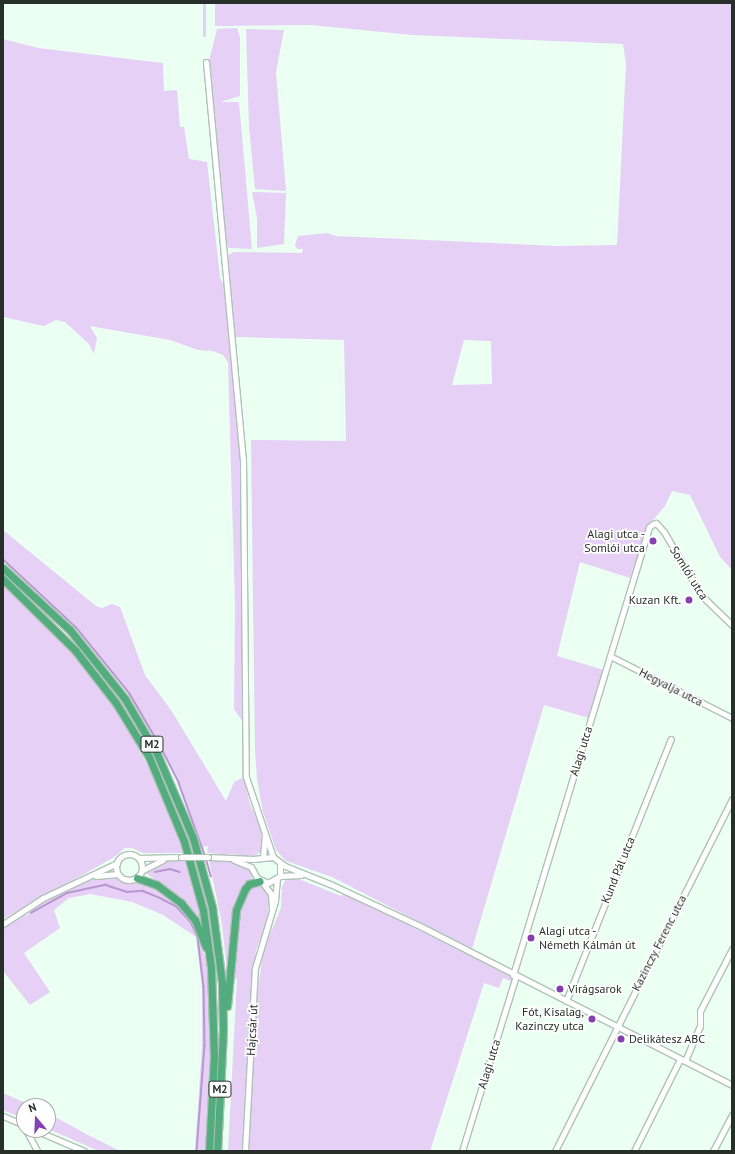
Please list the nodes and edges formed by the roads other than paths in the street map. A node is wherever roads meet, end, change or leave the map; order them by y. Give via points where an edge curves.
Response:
1 (206, 62) dead end
2 (649, 527) joint
3 (3, 568) edge
4 (3, 579) edge
5 (732, 626) edge
6 (610, 656) junction
7 (732, 718) edge
8 (671, 739) dead end
9 (732, 800) edge
10 (264, 827) junction
11 (273, 857) junction
12 (139, 858) junction
13 (168, 858) junction
14 (225, 858) junction
15 (261, 858) junction
16 (116, 863) junction
17 (280, 863) junction
18 (142, 870) junction
19 (254, 871) junction
20 (118, 874) junction
21 (313, 877) junction
22 (88, 878) junction
23 (137, 878) junction
24 (278, 878) junction
25 (262, 882) junction
26 (272, 911) junction
27 (3, 924) edge
28 (732, 949) edge
29 (210, 959) junction
30 (515, 976) junction
31 (566, 1001) junction
32 (616, 1027) junction
33 (223, 1030) junction
34 (682, 1060) junction
35 (732, 1085) edge
36 (732, 1114) edge
37 (3, 1116) edge
38 (16, 1122) edge
39 (30, 1138) edge
40 (54, 1138) edge
41 (37, 1151) edge
42 (84, 1151) edge
43 (209, 1151) edge
44 (217, 1151) edge
45 (245, 1151) edge
46 (462, 1151) edge
47 (555, 1151) edge
48 (634, 1151) edge
49 (713, 1151) edge

1 - 10 street via 243,458 245,764 251,797
2 - 5 street, Somlói utca via 656,524 664,532 702,596
2 - 6 street, Alagi utca
3 - 33 highway, M2 via 55,615 105,671 142,727 172,784 193,838 212,907 220,965
4 - 29 highway, M2 via 48,621 84,660 116,703 149,757 175,814 192,864 203,910
6 - 7 street, Hegyalja utca
6 - 30 street, Alagi utca
8 - 31 street, Kund Pál utca
9 - 32 street, Kazinczy Ferenc utca
10 - 11 street
10 - 15 street via 266,841
11 - 15 street
11 - 17 street
12 - 13 street
12 - 16 street via 126,854
12 - 18 street
13 - 14 street, bridge
13 - 18 street
14 - 15 street
14 - 19 street via 247,865
15 - 19 street
16 - 20 street
16 - 22 street
17 - 21 street
17 - 24 street
18 - 23 street
19 - 25 street
20 - 22 street
20 - 23 street via 129,881
21 - 24 street via 290,874
21 - 30 street via 418,926
22 - 27 street via 42,898
23 - 29 highway via 157,885 186,908 199,930
24 - 25 street
24 - 26 street, Hajcsár út
25 - 26 street, Hajcsár út via 271,894
25 - 33 highway via 249,884 236,910
26 - 45 street, Hajcsár út via 255,968
28 - 34 street via 700,1011 700,1026
29 - 43 highway, M2 via 214,1056
30 - 31 street
30 - 46 street, Alagi utca
31 - 32 street
32 - 34 street
32 - 47 street, Kazinczy Ferenc utca
33 - 44 highway, M2
34 - 35 street
34 - 48 street
36 - 49 street
37 - 38 street
39 - 41 street
40 - 42 street

